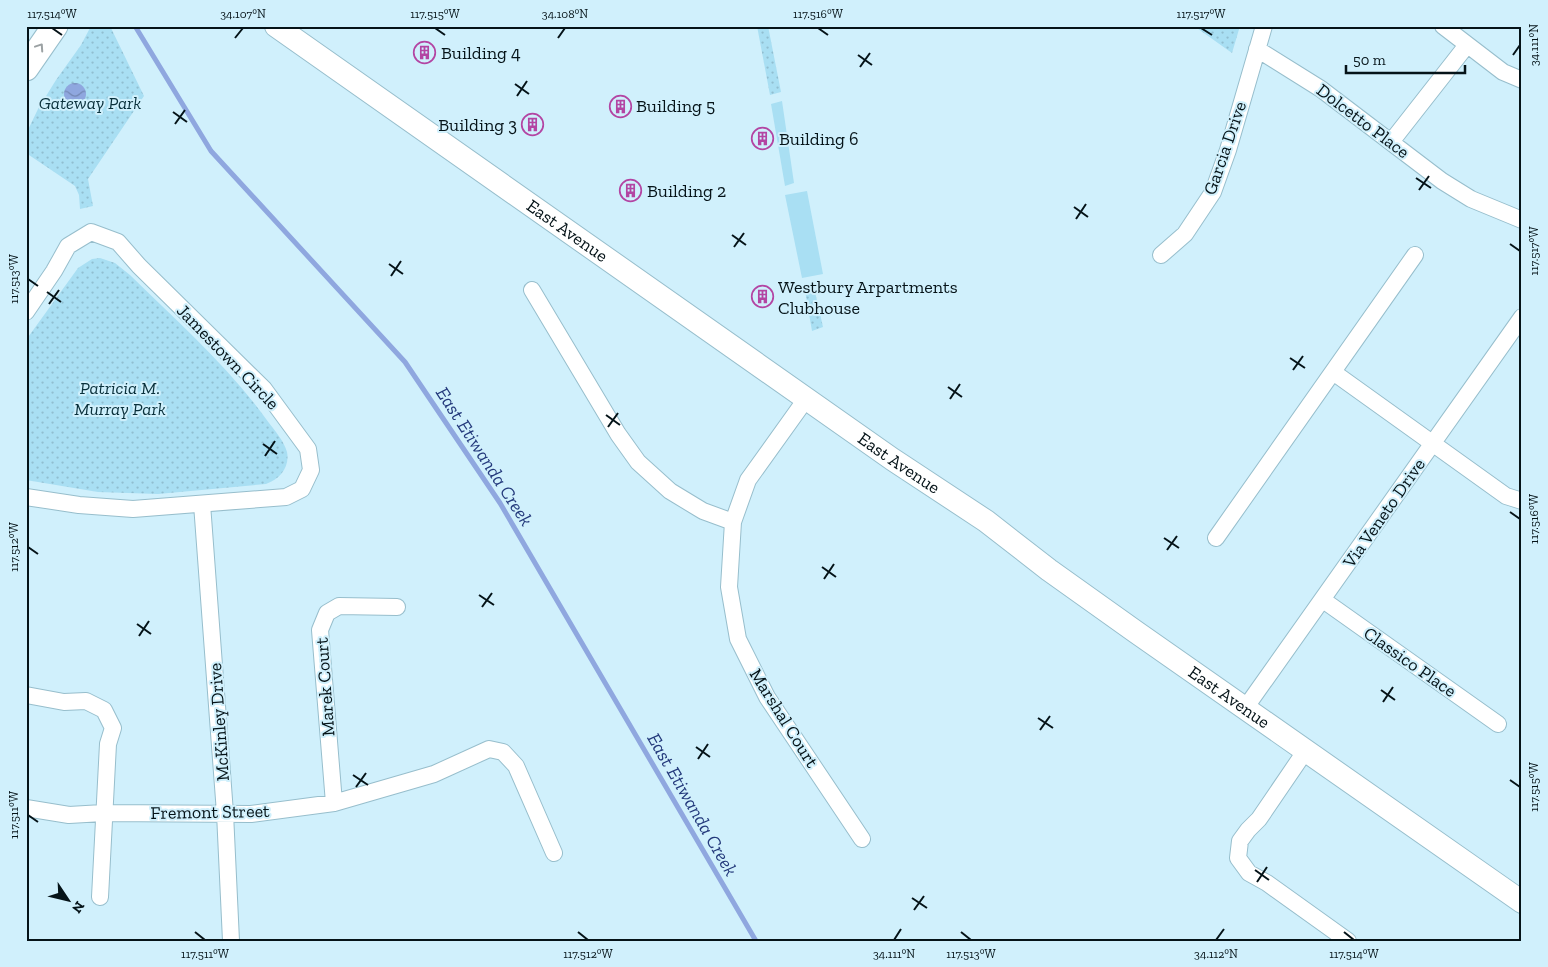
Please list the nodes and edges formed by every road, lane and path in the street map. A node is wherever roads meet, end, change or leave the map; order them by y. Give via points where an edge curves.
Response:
1 (55, 26) edge
2 (276, 26) edge
3 (1264, 26) edge
4 (1443, 26) edge
5 (1467, 45) junction
6 (1257, 49) junction
7 (26, 68) edge
8 (1522, 80) edge
9 (1391, 142) junction
10 (1522, 220) edge
11 (1415, 255) dead end
12 (1161, 256) dead end
13 (532, 290) dead end
14 (26, 312) edge
15 (1522, 317) edge
16 (1333, 372) junction
17 (806, 399) junction
18 (1433, 444) junction
19 (26, 497) edge
20 (1522, 500) edge
21 (202, 504) junction
22 (733, 522) junction
23 (1216, 538) dead end
24 (1323, 600) junction
25 (397, 607) dead end
26 (26, 696) edge
27 (1246, 708) junction
28 (1498, 724) dead end
29 (1306, 750) junction
30 (334, 803) junction
31 (26, 808) edge
32 (103, 813) junction
33 (225, 813) junction
34 (862, 839) dead end
35 (554, 853) dead end
36 (100, 897) dead end
37 (1522, 902) edge
38 (231, 941) edge
39 (1348, 941) edge

7 -> 1 main road
2 - 17 main road, East Avenue
3 - 6 street, Garcia Drive
4 - 5 street
5 - 8 street via 1503,72
5 - 9 street
6 - 9 street, Dolcetto Place via 1321,89
6 - 12 street, Garcia Drive via 1213,192 1185,234
9 - 10 street, Dolcetto Place via 1471,199
11 - 16 street
13 - 22 street via 638,462 670,491 703,511
14 - 21 street, Jamestown Circle via 68,246 91,232 118,242 264,389 308,449 311,470 302,489 286,497
15 - 18 street, Via Veneto Drive
16 - 18 street
16 - 23 street
17 - 22 street, Marshal Court via 748,480
17 - 27 main road, East Avenue via 986,521 1049,570
18 - 20 street via 1506,496
18 - 24 street, Via Veneto Drive
19 - 21 street, Jamestown Circle via 133,509
21 - 33 street, McKinley Drive
22 - 34 street, Marshal Court via 729,586 738,639 767,697
24 - 27 street, Via Veneto Drive
24 - 28 street, Classico Place
25 - 30 street, Marek Court via 340,606 327,613 320,630
26 - 32 street via 64,702 86,701 104,710 113,728 108,744
27 - 29 main road, East Avenue
29 - 37 main road, East Avenue
29 - 39 street via 1240,841 1238,858 1249,873
30 - 33 street, Fremont Street via 251,814
30 - 35 street, Fremont Street via 434,774 489,748 503,752 516,766
31 - 32 street, Fremont Street via 70,815
32 - 33 street, Fremont Street
32 - 36 street
33 - 38 street, McKinley Drive

